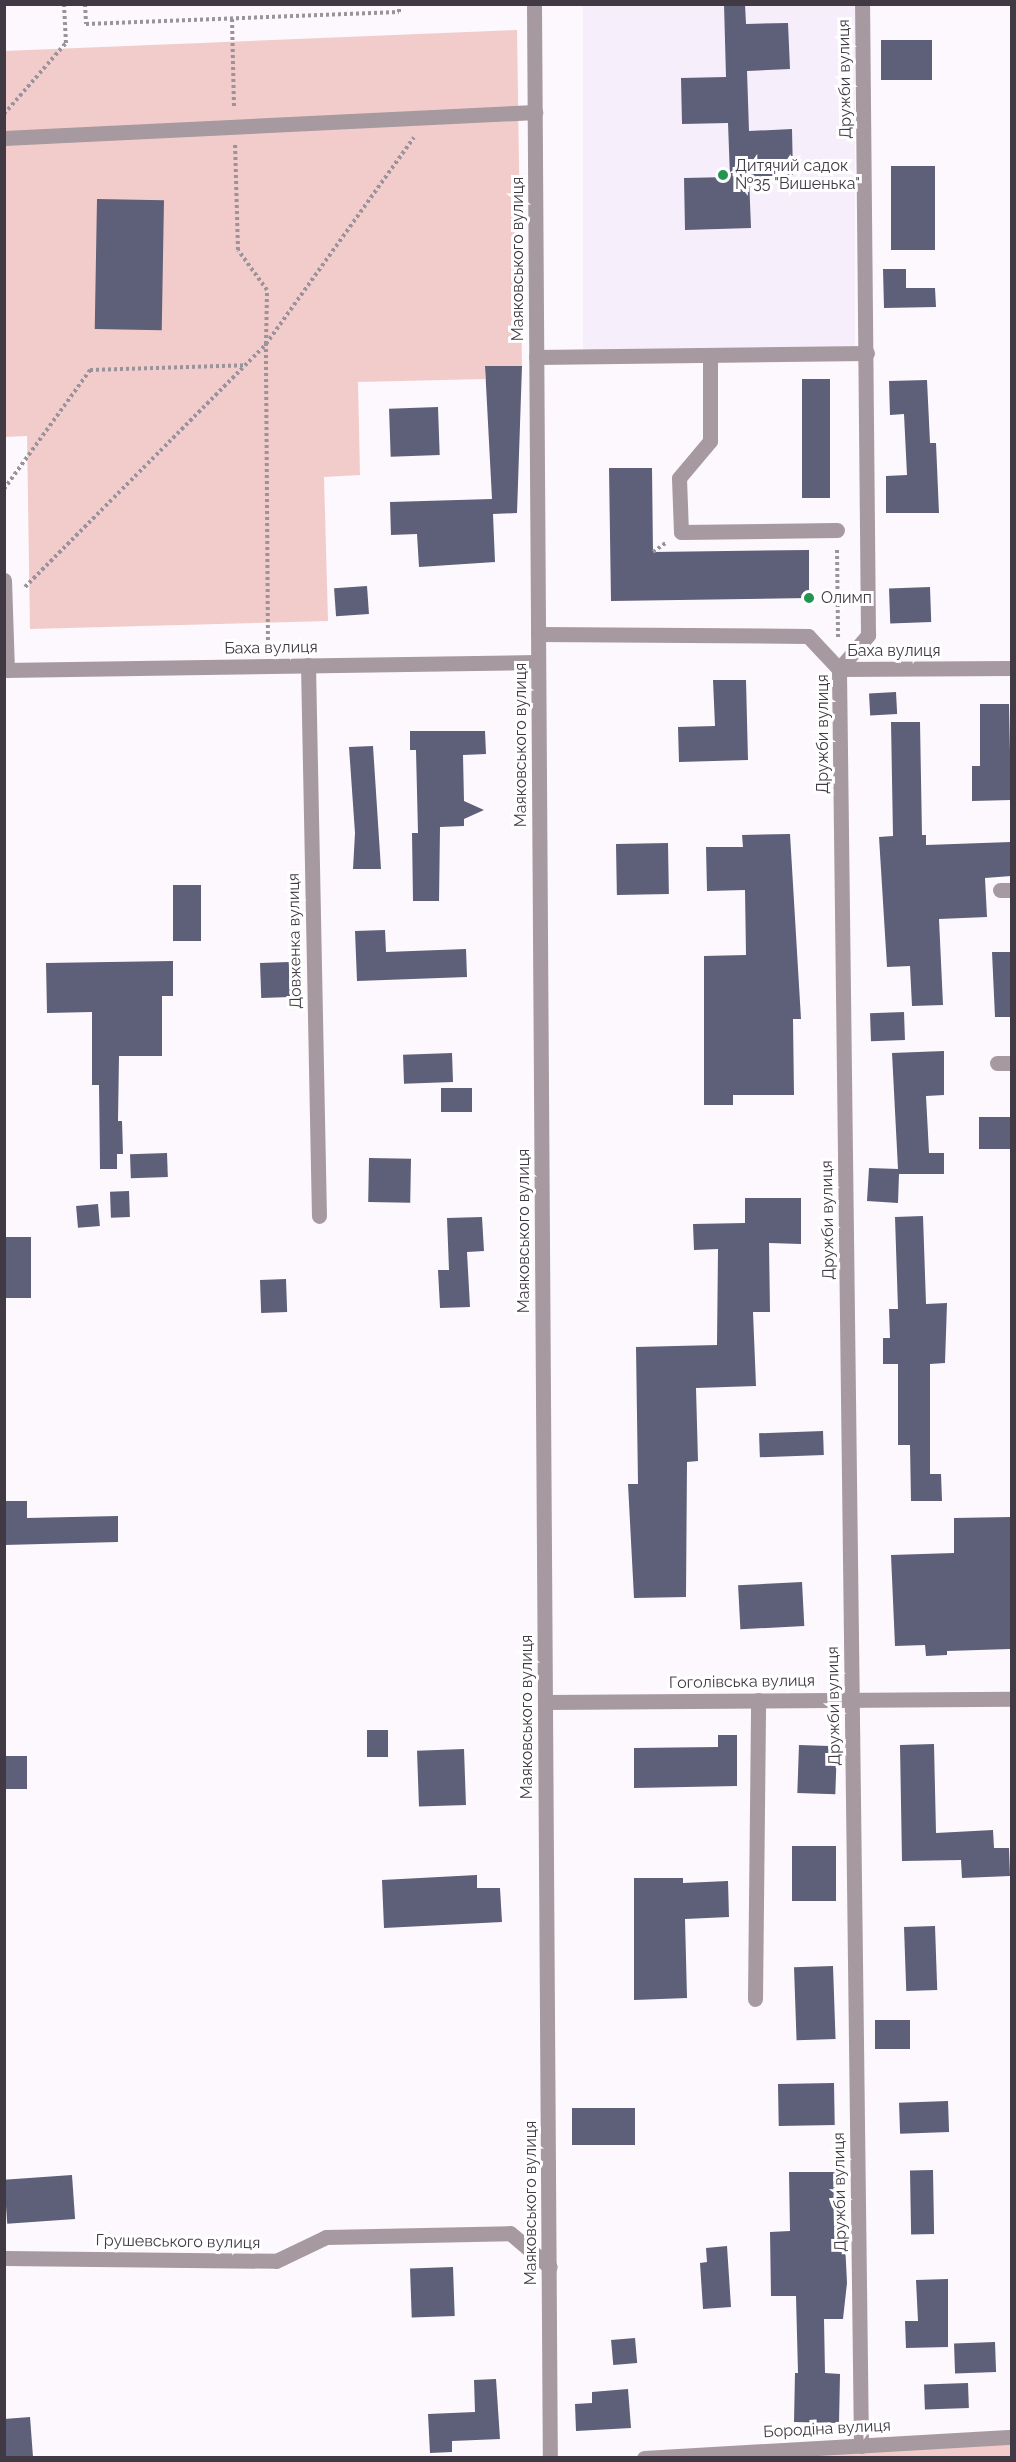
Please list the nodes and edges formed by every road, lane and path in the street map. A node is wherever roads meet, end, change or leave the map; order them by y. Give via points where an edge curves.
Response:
1 (64, 4) edge
2 (85, 4) edge
3 (399, 4) edge
4 (534, 4) edge
5 (862, 4) edge
6 (535, 112) junction
7 (4, 114) edge
8 (429, 117) junction
9 (4, 138) edge
10 (238, 250) dead end
11 (266, 344) junction
12 (867, 353) junction
13 (710, 355) junction
14 (536, 357) junction
15 (246, 365) junction
16 (4, 489) edge
17 (837, 530) joint
18 (4, 580) edge
19 (5, 607) edge
20 (538, 634) junction
21 (538, 662) junction
22 (308, 665) junction
23 (268, 666) junction
24 (1011, 668) edge
25 (839, 669) junction
26 (6, 670) edge
27 (319, 1216) dead end
28 (852, 1699) junction
29 (1011, 1699) edge
30 (758, 1700) junction
31 (545, 1702) junction
32 (755, 1999) dead end
33 (4, 2258) edge
34 (550, 2267) junction
35 (1011, 2437) edge
36 (861, 2446) junction
37 (550, 2457) edge
38 (644, 2457) edge

1 - 7 path via 66,43
2 - 3 path via 86,24 399,12
4 - 6 street, Маяковського вулиця
5 - 12 street, Дружби вулиця
6 - 8 street
6 - 14 street, Маяковського вулиця
8 - 9 street
8 - 11 path
10 - 11 path via 267,290
11 - 15 path
11 - 23 path
12 - 13 street
12 - 25 street, Дружби вулиця via 868,635
13 - 14 street
13 - 17 street via 710,441 679,478 681,532
14 - 20 street, Маяковського вулиця
15 - 16 path via 90,370
15 - 19 path
17 - 25 path
18 - 19 street
19 - 26 street
20 - 21 street, Маяковського вулиця
20 - 25 street, Баха вулиця via 808,636
21 - 22 street, Баха вулиця
21 - 31 street, Маяковського вулиця
22 - 23 street, Баха вулиця
22 - 27 street, Довженка вулиця
23 - 26 street, Баха вулиця
24 - 25 street, Баха вулиця
25 - 28 street, Дружби вулиця
28 - 29 street, Гоголівська вулиця
28 - 30 street, Гоголівська вулиця
28 - 36 street, Дружби вулиця
30 - 31 street, Гоголівська вулиця
30 - 32 street
31 - 34 street, Маяковського вулиця
33 - 34 street, Грушевського вулиця via 276,2261 326,2237 510,2233
34 - 37 street, Маяковського вулиця
35 - 36 street, Бородіна вулиця
36 - 38 street, Бородіна вулиця

